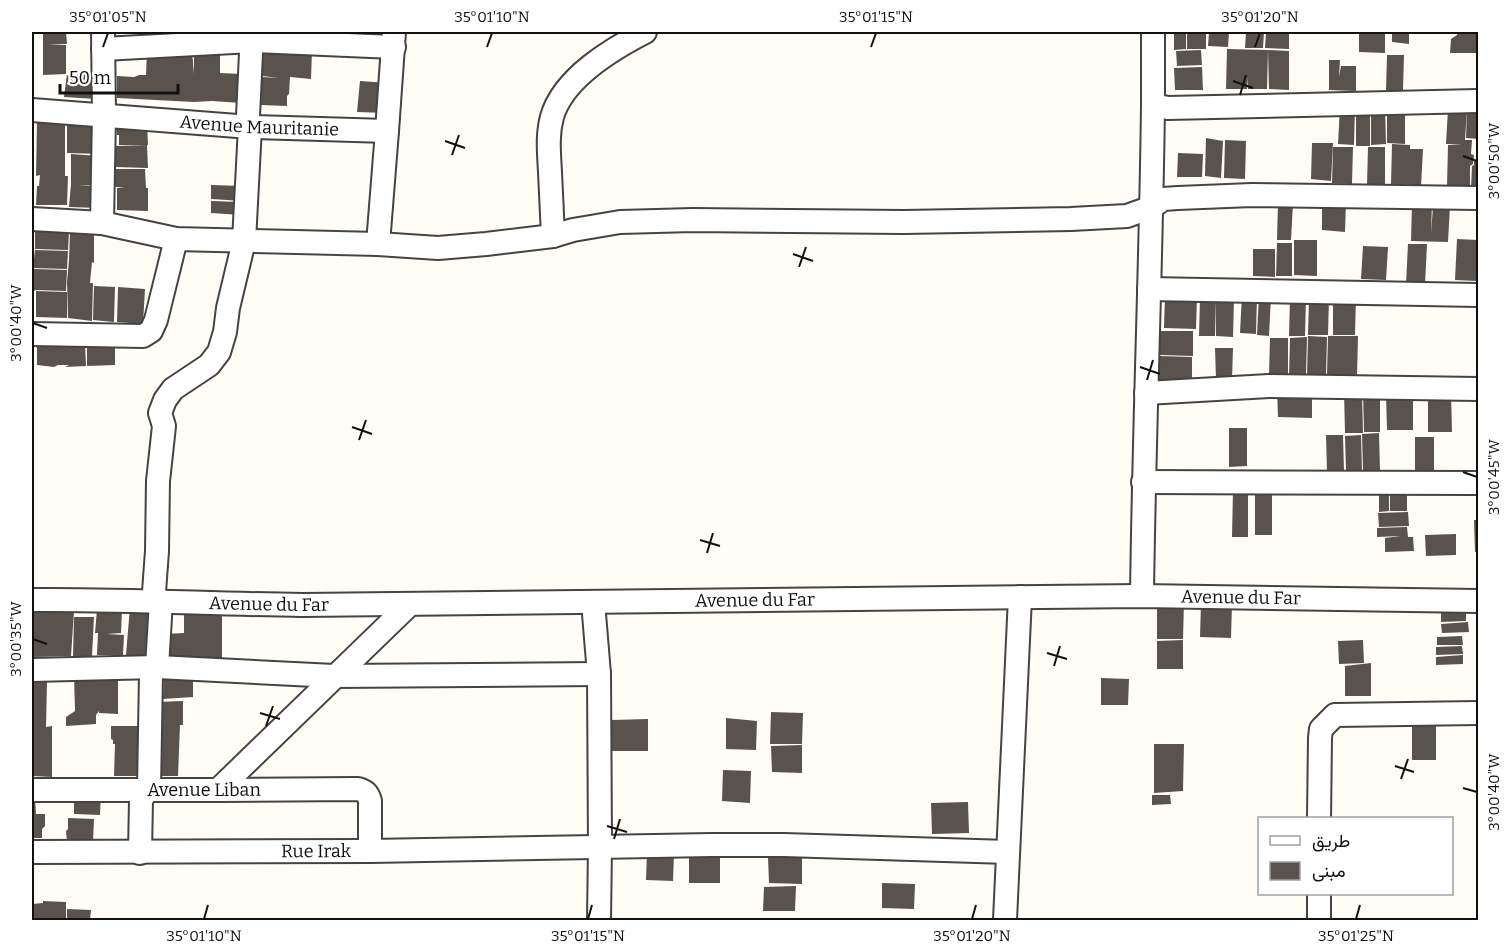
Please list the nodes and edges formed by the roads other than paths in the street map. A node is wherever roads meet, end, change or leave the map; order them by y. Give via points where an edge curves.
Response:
1 (645, 32) edge
2 (1153, 32) edge
3 (252, 36) edge
4 (394, 39) edge
5 (103, 40) edge
6 (1479, 101) edge
7 (1153, 105) junction
8 (32, 110) edge
9 (104, 115) junction
10 (250, 127) junction
11 (387, 131) junction
12 (1479, 198) edge
13 (1152, 207) junction
14 (32, 219) edge
15 (102, 223) junction
16 (553, 236) junction
17 (176, 239) junction
18 (244, 241) junction
19 (378, 244) junction
20 (1149, 289) junction
21 (1479, 295) edge
22 (32, 334) edge
23 (1479, 389) edge
24 (1146, 393) junction
25 (1143, 482) junction
26 (1479, 483) edge
27 (1142, 596) junction
28 (1020, 597) junction
29 (32, 600) edge
30 (161, 601) junction
31 (1479, 601) edge
32 (593, 602) junction
33 (410, 604) junction
34 (157, 667) junction
35 (32, 670) edge
36 (599, 675) junction
37 (334, 676) junction
38 (1479, 713) edge
39 (149, 789) junction
40 (32, 790) edge
41 (218, 790) junction
42 (1319, 817) edge
43 (600, 846) junction
44 (370, 851) junction
45 (32, 852) edge
46 (140, 852) junction
47 (1008, 852) junction
48 (1319, 895) edge
49 (599, 921) edge
50 (1005, 921) edge
51 (1319, 921) edge

1 - 16 street via 588,68 573,82 552,114 548,141
2 - 7 street
3 - 4 street
3 - 5 street
3 - 10 street
4 - 11 street
5 - 9 street
6 - 7 street via 1168,108
7 - 13 street
8 - 9 street, Avenue Mauritanie
9 - 10 street, Avenue Mauritanie
9 - 15 street
10 - 11 street, Avenue Mauritanie
10 - 18 street
11 - 19 street
12 - 13 street via 1231,196 1163,199
13 - 16 street via 1127,216 1071,219 620,222
13 - 20 street
14 - 15 street
15 - 17 street
16 - 19 street via 438,248
17 - 18 street
17 - 22 street via 151,331 143,336
18 - 19 street
18 - 30 street via 219,352 209,365 173,389 160,413 164,426 154,592
20 - 21 street
20 - 24 street
23 - 24 street via 1269,386
24 - 25 street
25 - 26 street
25 - 27 street
27 - 28 street, Avenue du Far
27 - 31 street, Avenue du Far
28 - 32 street, Avenue du Far
28 - 47 street
29 - 30 street, Avenue du Far
30 - 33 street, Avenue du Far
30 - 34 street
32 - 33 street, Avenue du Far
32 - 36 street
33 - 37 street
34 - 35 street
34 - 37 street
34 - 39 street via 151,674
36 - 37 street
36 - 43 street
37 - 41 street
38 - 42 street via 1335,715 1321,729
39 - 40 street, Avenue Liban
39 - 41 street, Avenue Liban
39 - 46 street via 141,800
41 - 44 street, Avenue Liban via 364,791 370,801
43 - 44 street, Rue Irak
43 - 47 street, Rue Irak via 784,845
43 - 49 street
44 - 46 street, Rue Irak
45 - 46 street, Rue Irak
47 - 50 street
48 - 51 street

